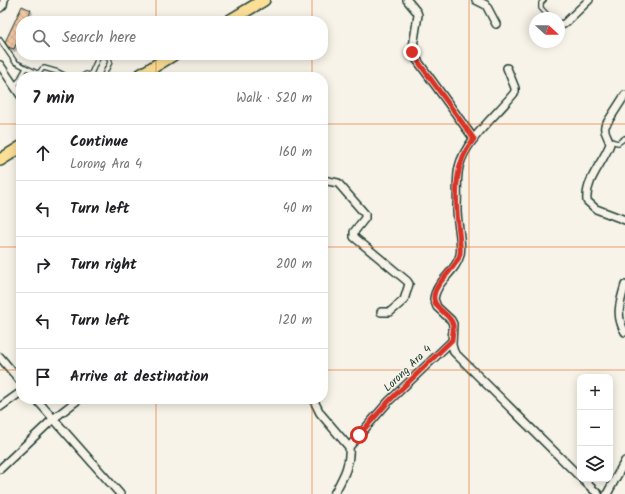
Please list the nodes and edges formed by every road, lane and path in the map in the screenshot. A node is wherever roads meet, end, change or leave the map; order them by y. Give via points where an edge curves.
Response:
1 (4, 0) edge
2 (407, 0) edge
3 (476, 0) edge
4 (544, 0) edge
5 (589, 0) edge
6 (256, 2) edge
7 (0, 8) edge
8 (545, 12) edge
9 (236, 16) edge
10 (565, 23) edge
11 (496, 24) dead end
12 (0, 40) edge
13 (97, 60) edge
14 (109, 60) edge
15 (165, 60) edge
16 (0, 65) edge
17 (26, 68) junction
18 (507, 68) dead end
19 (24, 72) edge
20 (36, 72) edge
21 (39, 72) edge
22 (58, 72) edge
23 (93, 72) edge
24 (105, 72) edge
25 (145, 72) edge
26 (14, 85) joint
27 (16, 88) edge
28 (625, 95) edge
29 (625, 138) edge
30 (474, 139) junction
31 (610, 141) junction
32 (16, 150) edge
33 (0, 160) edge
34 (328, 181) edge
35 (625, 220) edge
36 (625, 285) edge
37 (381, 312) dead end
38 (625, 332) edge
39 (452, 340) junction
40 (0, 357) edge
41 (16, 376) edge
42 (16, 396) edge
43 (40, 404) edge
44 (72, 404) edge
45 (316, 404) edge
46 (0, 407) edge
47 (53, 419) junction
48 (349, 447) junction
49 (625, 461) edge
50 (0, 469) edge
51 (577, 474) edge
52 (585, 482) edge
53 (120, 494) edge
54 (334, 494) edge
55 (598, 494) edge
56 (607, 494) edge

1 - 7 street
2 - 30 street via 418,15 412,53
3 - 11 street via 486,5
4 - 8 lane via 541,8
5 - 10 street
6 - 9 main road
12 - 17 lane via 15,62
13 - 23 lane
14 - 24 lane
15 - 25 main road
16 - 26 street
17 - 19 lane
17 - 20 lane
18 - 30 street via 515,92
21 - 22 lane via 44,68
26 - 27 street
28 - 31 street via 604,126 604,132
29 - 31 lane via 620,142
30 - 39 street via 463,154 459,168 457,211 460,255 437,287 434,299 437,307 453,324
31 - 35 street via 608,150 592,178 587,201 596,209
32 - 33 main road
34 - 37 street via 338,183 364,212 365,218 355,230 354,237 409,284 404,300 390,312
36 - 38 street via 619,316
39 - 48 street, Lorong Ara 4 via 389,401
39 - 51 street via 454,352
40 - 41 street
42 - 46 street
43 - 47 street
44 - 47 street
45 - 48 street
47 - 50 street
47 - 53 street
48 - 54 street via 349,462
49 - 56 street
52 - 55 street

